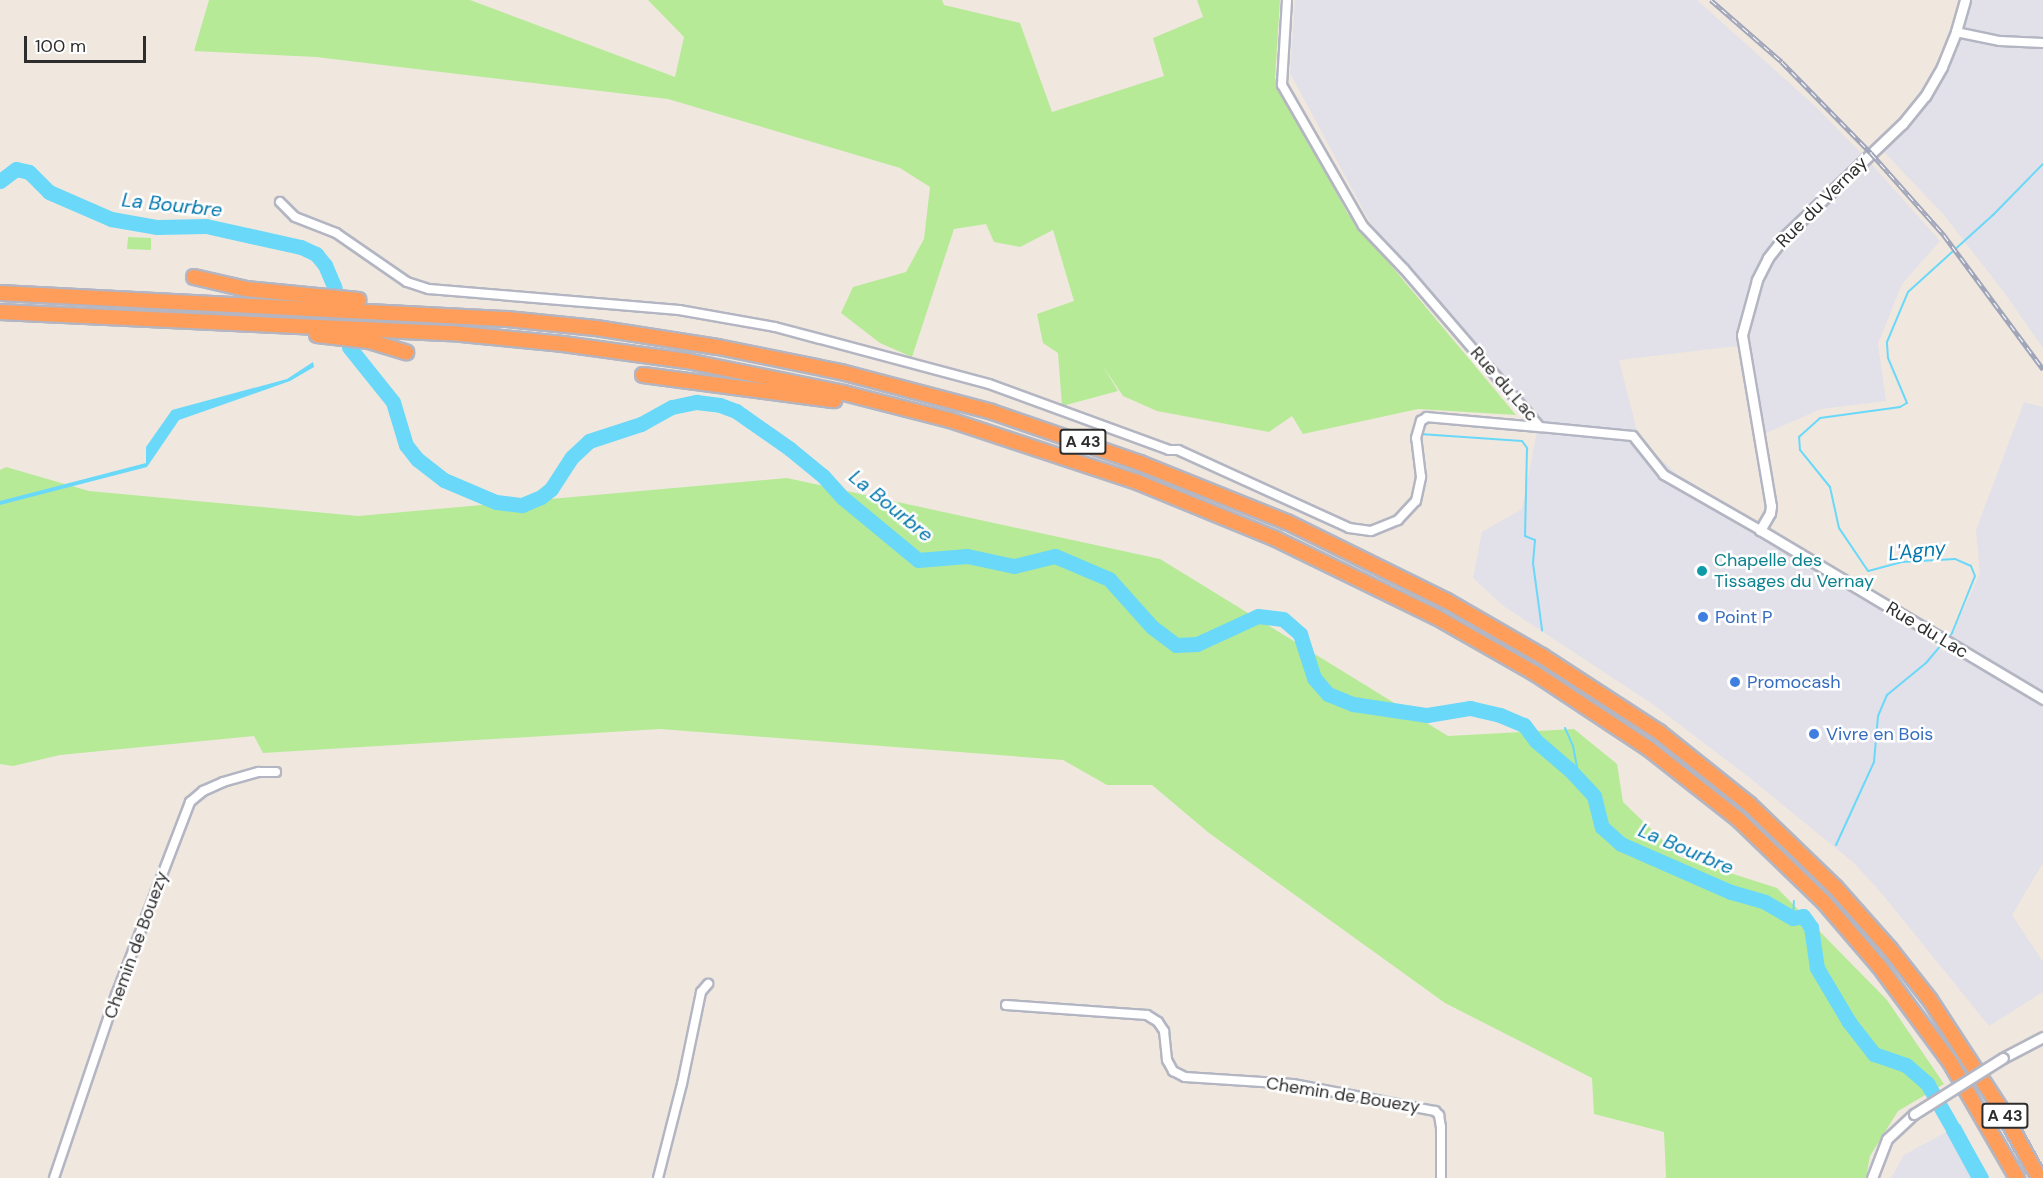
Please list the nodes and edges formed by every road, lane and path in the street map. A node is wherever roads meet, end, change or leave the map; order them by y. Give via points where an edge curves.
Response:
1 (1287, 0) edge
2 (1965, 0) edge
3 (1956, 32) junction
4 (2043, 43) edge
5 (280, 202) dead end
6 (194, 277) dead end
7 (0, 293) edge
8 (0, 312) edge
9 (507, 318) junction
10 (137, 320) junction
11 (406, 352) dead end
12 (643, 375) dead end
13 (950, 420) junction
14 (1540, 427) junction
15 (1760, 530) junction
16 (2043, 699) edge
17 (276, 772) dead end
18 (708, 984) dead end
19 (1006, 1005) dead end
20 (2043, 1037) edge
21 (54, 1178) edge
22 (658, 1178) edge
23 (1441, 1178) edge
24 (1872, 1178) edge
25 (2018, 1178) edge
26 (2039, 1178) edge

1 - 14 street, Rue du Lac via 1282,85 1363,226
2 - 3 street, Rue du Vernay
3 - 4 street via 2000,41
3 - 15 street, Rue du Vernay via 1942,67 1913,111 1785,236 1757,280 1742,335 1771,501 1770,513
5 - 14 street via 295,217 336,233 388,271 429,289 680,310 776,327 989,384 1178,450 1349,528 1371,531 1398,520 1416,501 1421,477 1416,438 1421,421 1427,417
6 - 9 highway via 271,292
7 - 9 highway, A 43
8 - 10 highway, A 43
9 - 26 highway, A 43 via 763,355 992,412 1213,490 1344,549 1474,616 1603,693 1659,732 1749,804 1804,855 1866,921 1930,1000 2003,1112
10 - 11 highway via 352,338
10 - 13 highway, A 43 via 388,330 563,344 767,376
12 - 13 highway via 803,394
13 - 25 highway, A 43 via 1137,482 1342,569 1536,674 1648,748 1753,833 1854,936 1950,1062
14 - 15 street, Rue du Lac via 1633,436 1664,475
15 - 16 street, Rue du Lac
17 - 21 street, Chemin de Bouezy via 259,772 223,782 190,802 116,995
18 - 22 street via 701,992
19 - 23 street, Chemin de Bouezy via 1147,1015 1164,1031 1167,1060 1173,1071 1185,1077 1293,1084 1435,1111 1441,1126
20 - 24 street, bridge via 1914,1114 1887,1139

